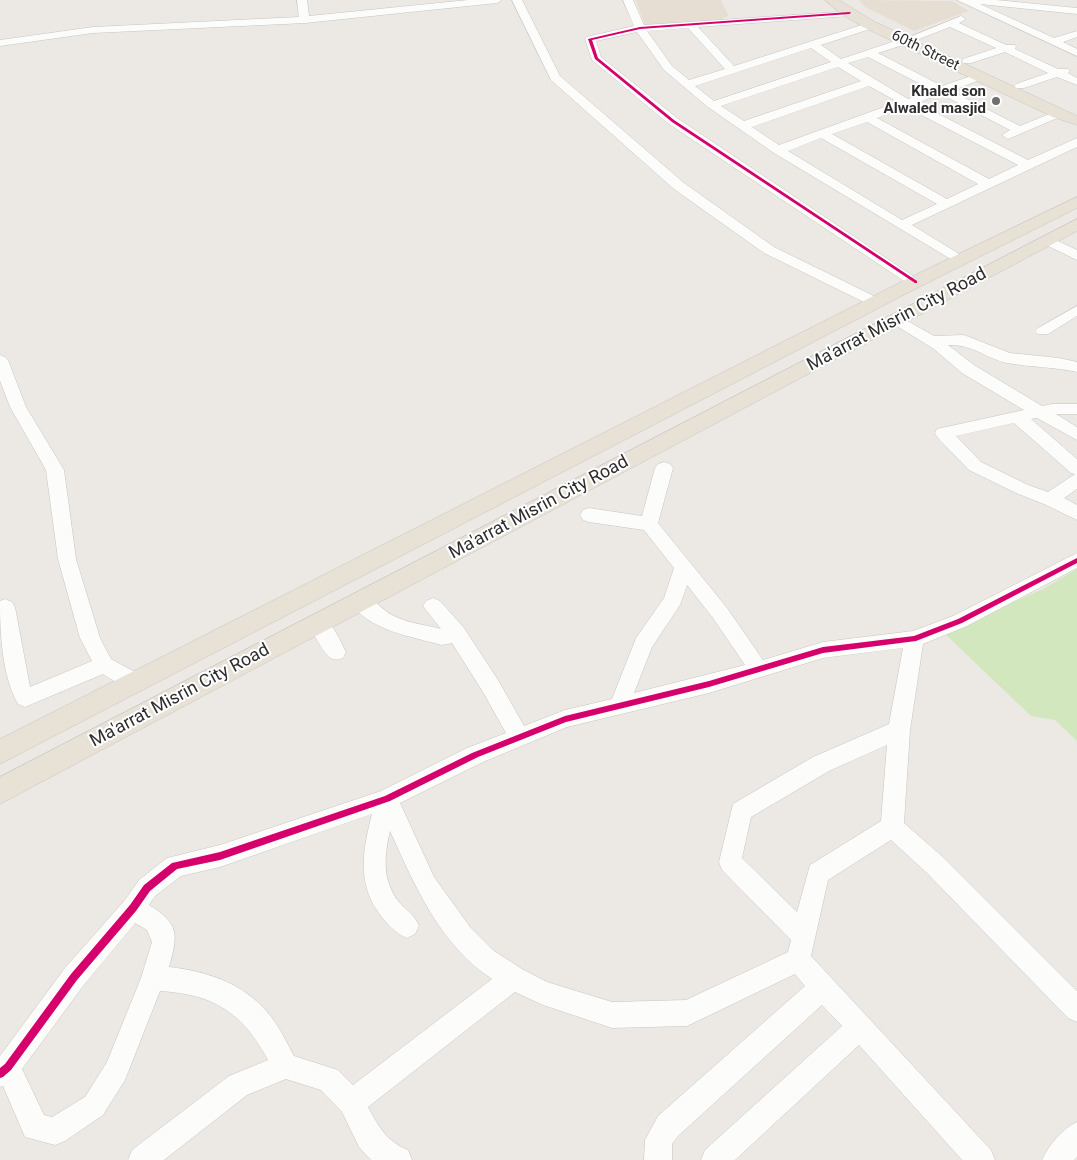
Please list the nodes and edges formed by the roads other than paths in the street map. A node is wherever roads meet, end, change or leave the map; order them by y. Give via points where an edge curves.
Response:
1 (302, 0) edge
2 (497, 0) edge
3 (518, 0) edge
4 (628, 0) edge
5 (831, 0) edge
6 (962, 0) edge
7 (997, 2) edge
8 (432, 3) edge
9 (849, 6) edge
10 (984, 10) junction
11 (1077, 11) edge
12 (305, 20) junction
13 (950, 23) junction
14 (691, 25) junction
15 (872, 25) junction
16 (640, 28) junction
17 (1077, 34) edge
18 (1041, 36) junction
19 (910, 39) junction
20 (1053, 42) junction
21 (0, 43) edge
22 (814, 45) junction
23 (1005, 49) junction
24 (869, 53) junction
25 (1077, 54) edge
26 (967, 61) junction
27 (839, 63) junction
28 (1077, 66) edge
29 (732, 70) junction
30 (1057, 73) junction
31 (978, 77) junction
32 (871, 81) junction
33 (1077, 82) edge
34 (688, 84) junction
35 (1020, 86) junction
36 (940, 90) junction
37 (908, 102) junction
38 (712, 105) junction
39 (1077, 111) edge
40 (1058, 114) junction
41 (867, 117) junction
42 (1077, 121) edge
43 (743, 126) junction
44 (1019, 130) junction
45 (822, 134) junction
46 (1077, 142) edge
47 (989, 145) junction
48 (778, 150) junction
49 (1028, 165) junction
50 (988, 184) junction
51 (1077, 202) edge
52 (947, 204) junction
53 (1077, 224) edge
54 (902, 225) junction
55 (1047, 240) junction
56 (1077, 256) edge
57 (959, 260) junction
58 (915, 282) junction
59 (877, 303) junction
60 (1077, 310) edge
61 (899, 319) junction
62 (1043, 331) dead end
63 (932, 341) junction
64 (0, 360) edge
65 (1077, 367) edge
66 (1077, 409) edge
67 (1040, 412) junction
68 (1018, 417) junction
69 (1077, 434) edge
70 (664, 468) dead end
71 (1077, 469) edge
72 (1077, 480) edge
73 (1050, 499) junction
74 (1077, 513) edge
75 (589, 515) dead end
76 (649, 524) junction
77 (1077, 560) edge
78 (683, 568) junction
79 (360, 601) junction
80 (433, 606) dead end
81 (5, 607) dead end
82 (318, 623) junction
83 (456, 634) junction
84 (914, 639) junction
85 (336, 652) dead end
86 (104, 665) junction
87 (759, 670) junction
88 (137, 682) junction
89 (619, 706) junction
90 (899, 730) junction
91 (519, 737) junction
92 (0, 752) edge
93 (0, 790) edge
94 (387, 799) junction
95 (892, 827) junction
96 (133, 908) junction
97 (407, 926) dead end
98 (801, 948) junction
99 (154, 978) junction
100 (513, 978) junction
101 (823, 987) junction
102 (1077, 1009) edge
103 (860, 1028) junction
104 (286, 1066) junction
105 (4, 1071) edge
106 (351, 1103) junction
107 (1077, 1136) edge
108 (143, 1160) edge
109 (398, 1160) edge
110 (658, 1160) edge
111 (715, 1160) edge
112 (981, 1160) edge
113 (1056, 1160) edge

1 - 12 street
2 - 8 street
3 - 59 street via 555,78 679,186 770,250
4 - 16 street
5 - 9 main road, 60th Street
6 - 7 street
6 - 10 street
7 - 11 street
8 - 12 street
9 - 14 street
9 - 15 main road, 60th Street
9 - 19 main road, 60th Street
10 - 13 street
10 - 18 street
12 - 21 street via 94,30
13 - 19 street
13 - 23 street
14 - 16 street
14 - 29 street
15 - 19 main road, 60th Street
15 - 22 street
16 - 34 street via 668,68
16 - 58 street via 590,39 596,58 673,121
17 - 20 street
18 - 20 street
18 - 23 street
19 - 24 street
19 - 26 main road, 60th Street
19 - 31 main road, 60th Street
20 - 25 street
22 - 27 street
22 - 29 street
23 - 26 street
23 - 30 street
24 - 27 street
24 - 36 street
26 - 35 main road, 60th Street
27 - 32 street
27 - 38 street
28 - 30 street
29 - 34 street
30 - 33 street
30 - 35 street
31 - 36 street
31 - 40 main road, 60th Street
32 - 37 street
32 - 43 street
34 - 38 street
35 - 39 main road, 60th Street
36 - 37 street
36 - 44 street
37 - 41 street
37 - 47 street
38 - 43 street
40 - 42 main road, 60th Street
40 - 44 street
41 - 45 street
41 - 50 street
43 - 48 street
44 - 47 street
45 - 48 street
45 - 52 street
46 - 49 street
47 - 49 street
48 - 54 street
49 - 50 street
50 - 52 street
51 - 57 main road, Ma'arrat Misrin City Road
52 - 54 street
53 - 55 main road, Ma'arrat Misrin City Road
54 - 57 street
55 - 56 street
55 - 61 main road, Ma'arrat Misrin City Road
57 - 58 main road, Ma'arrat Misrin City Road
58 - 59 main road, Ma'arrat Misrin City Road
59 - 61 main road
59 - 88 main road, Ma'arrat Misrin City Road
60 - 62 street
61 - 63 street
61 - 79 main road, Ma'arrat Misrin City Road
63 - 65 street via 964,340 1008,358
63 - 67 street via 961,364
64 - 86 street via 18,407 55,470 67,559 90,638
66 - 67 street via 1052,408
67 - 68 street
67 - 69 street
68 - 71 street
68 - 73 street via 944,433 976,466
70 - 76 street
72 - 73 street
73 - 74 street
75 - 76 street
76 - 78 street
77 - 84 street via 960,621
78 - 87 street via 720,613
78 - 89 street via 673,600 643,644
79 - 82 main road, Ma'arrat Misrin City Road
79 - 83 street via 392,624 442,637
80 - 83 street
81 - 86 street via 25,698
82 - 85 street
82 - 93 main road, Ma'arrat Misrin City Road
83 - 91 street via 499,698
84 - 87 street via 824,650
84 - 90 street
86 - 88 street
87 - 89 street
88 - 92 main road, Ma'arrat Misrin City Road
89 - 91 street via 565,719
90 - 95 street
90 - 98 street via 821,764 741,811 730,862
91 - 94 street
94 - 96 street via 220,856 175,866 147,888
94 - 97 street via 374,855 374,875 383,900
94 - 100 street via 426,885 461,936 485,960
95 - 98 street via 818,873
95 - 102 street via 936,866
96 - 99 street via 155,922 162,932 164,942
96 - 105 street via 74,977
98 - 100 street via 687,1012 612,1015 543,993
98 - 101 street
99 - 104 street via 208,985 232,998 256,1018
99 - 105 street via 116,1071 94,1106 54,1131 35,1126
100 - 106 street
101 - 103 street
101 - 110 street via 668,1126 659,1140
103 - 111 street
103 - 112 street
104 - 106 street via 329,1079
104 - 108 street via 238,1085
106 - 109 street via 369,1136 384,1154
107 - 113 street

